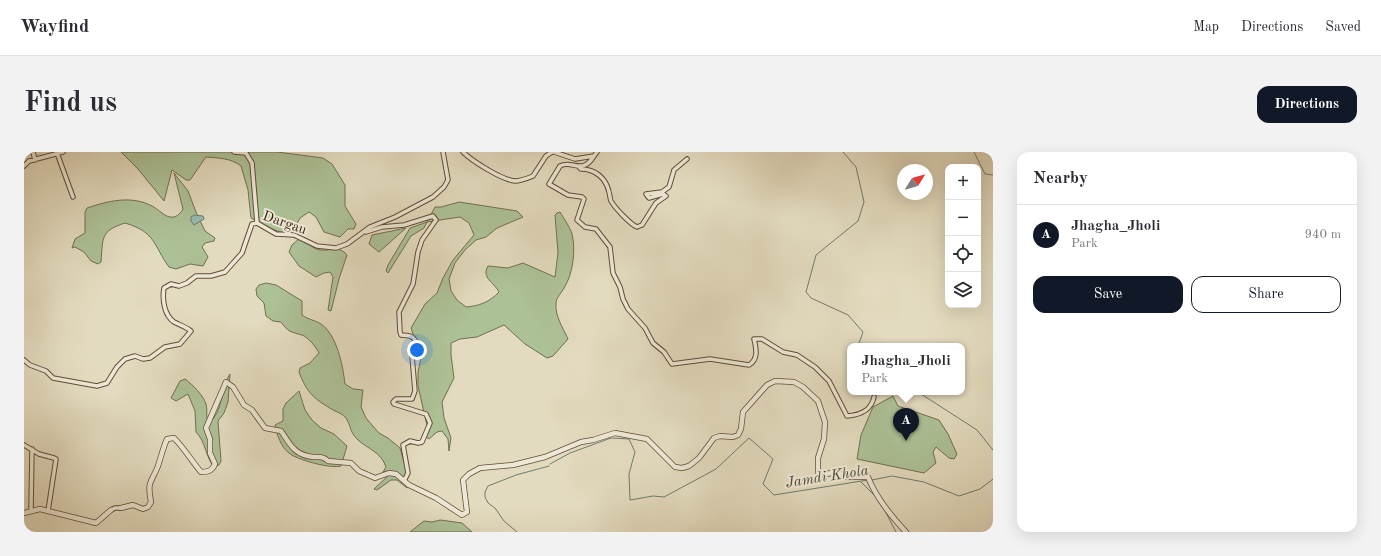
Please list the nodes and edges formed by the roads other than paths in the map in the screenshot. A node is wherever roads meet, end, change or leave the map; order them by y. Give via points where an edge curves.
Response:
1 (33, 152) edge
2 (63, 152) edge
3 (234, 152) edge
4 (443, 152) edge
5 (463, 152) edge
6 (553, 152) edge
7 (597, 152) edge
8 (57, 153) junction
9 (594, 156) junction
10 (687, 159) dead end
11 (35, 160) junction
12 (24, 166) edge
13 (579, 167) junction
14 (73, 197) dead end
15 (257, 223) junction
16 (361, 233) junction
17 (24, 360) edge
18 (874, 397) dead end
19 (24, 445) edge
20 (32, 449) junction
21 (404, 481) junction
22 (121, 508) joint
23 (31, 510) junction
24 (112, 510) joint
25 (48, 511) junction
26 (24, 513) edge
27 (906, 532) edge

1 - 11 street
2 - 8 street
3 - 15 street via 246,153 252,163
4 - 16 street, Dargau via 448,180 438,194
5 - 6 street via 473,161 504,178 515,181 533,176 546,156
6 - 9 street via 575,159
7 - 9 street
8 - 11 street
8 - 14 street
9 - 13 street via 591,162
10 - 13 street via 674,170 669,188 662,192 646,194 649,198 663,194 666,196 656,203 638,227 632,225 611,201 606,183 591,169
11 - 12 street
13 - 18 street via 569,164 560,166 549,184 568,195 584,199 577,220 585,227 596,229 610,247 613,273 628,310 672,364 710,358 749,365 753,363 756,355 754,339 762,339 783,352 801,357 820,372 829,381 847,416 859,415 866,411
15 - 16 street, Dargau via 270,232 294,235 328,248 347,244
15 - 17 street, Dargau via 250,226 240,256 225,272 211,276 196,276 187,283 179,286 171,284 164,288 166,313 173,321 191,331 180,344 165,348 150,358 135,356 125,359 107,383 97,386 53,378
16 - 21 street via 382,227 404,225 433,216 436,220 420,245 413,284 400,312 401,335 414,337 417,345 412,360 416,391 412,399 396,399 393,402 426,414 430,424 422,442 410,441 403,445 408,473
19 - 20 street
20 - 23 street
20 - 25 street via 55,459
21 - 22 street via 393,473 375,478 359,471 351,463 328,461 325,458 306,456 298,452 288,443 281,431 265,428 252,410 244,405 233,387 226,382 206,428 210,439 210,453 215,464 213,468 201,472 174,438 167,439 158,468 150,479 148,491 151,502 142,509 133,505
21 - 27 street via 465,515 467,512 463,480 468,474 480,468 513,465 545,458 581,442 614,433 647,440 675,467 682,468 699,458 714,438 738,435 743,412 754,399 767,385 775,381 786,381 803,387 814,396 822,409 825,422 824,439 818,458 820,475 838,472 846,477 868,477 894,520
22 - 24 street
23 - 25 street
23 - 26 street
24 - 25 street via 96,523

